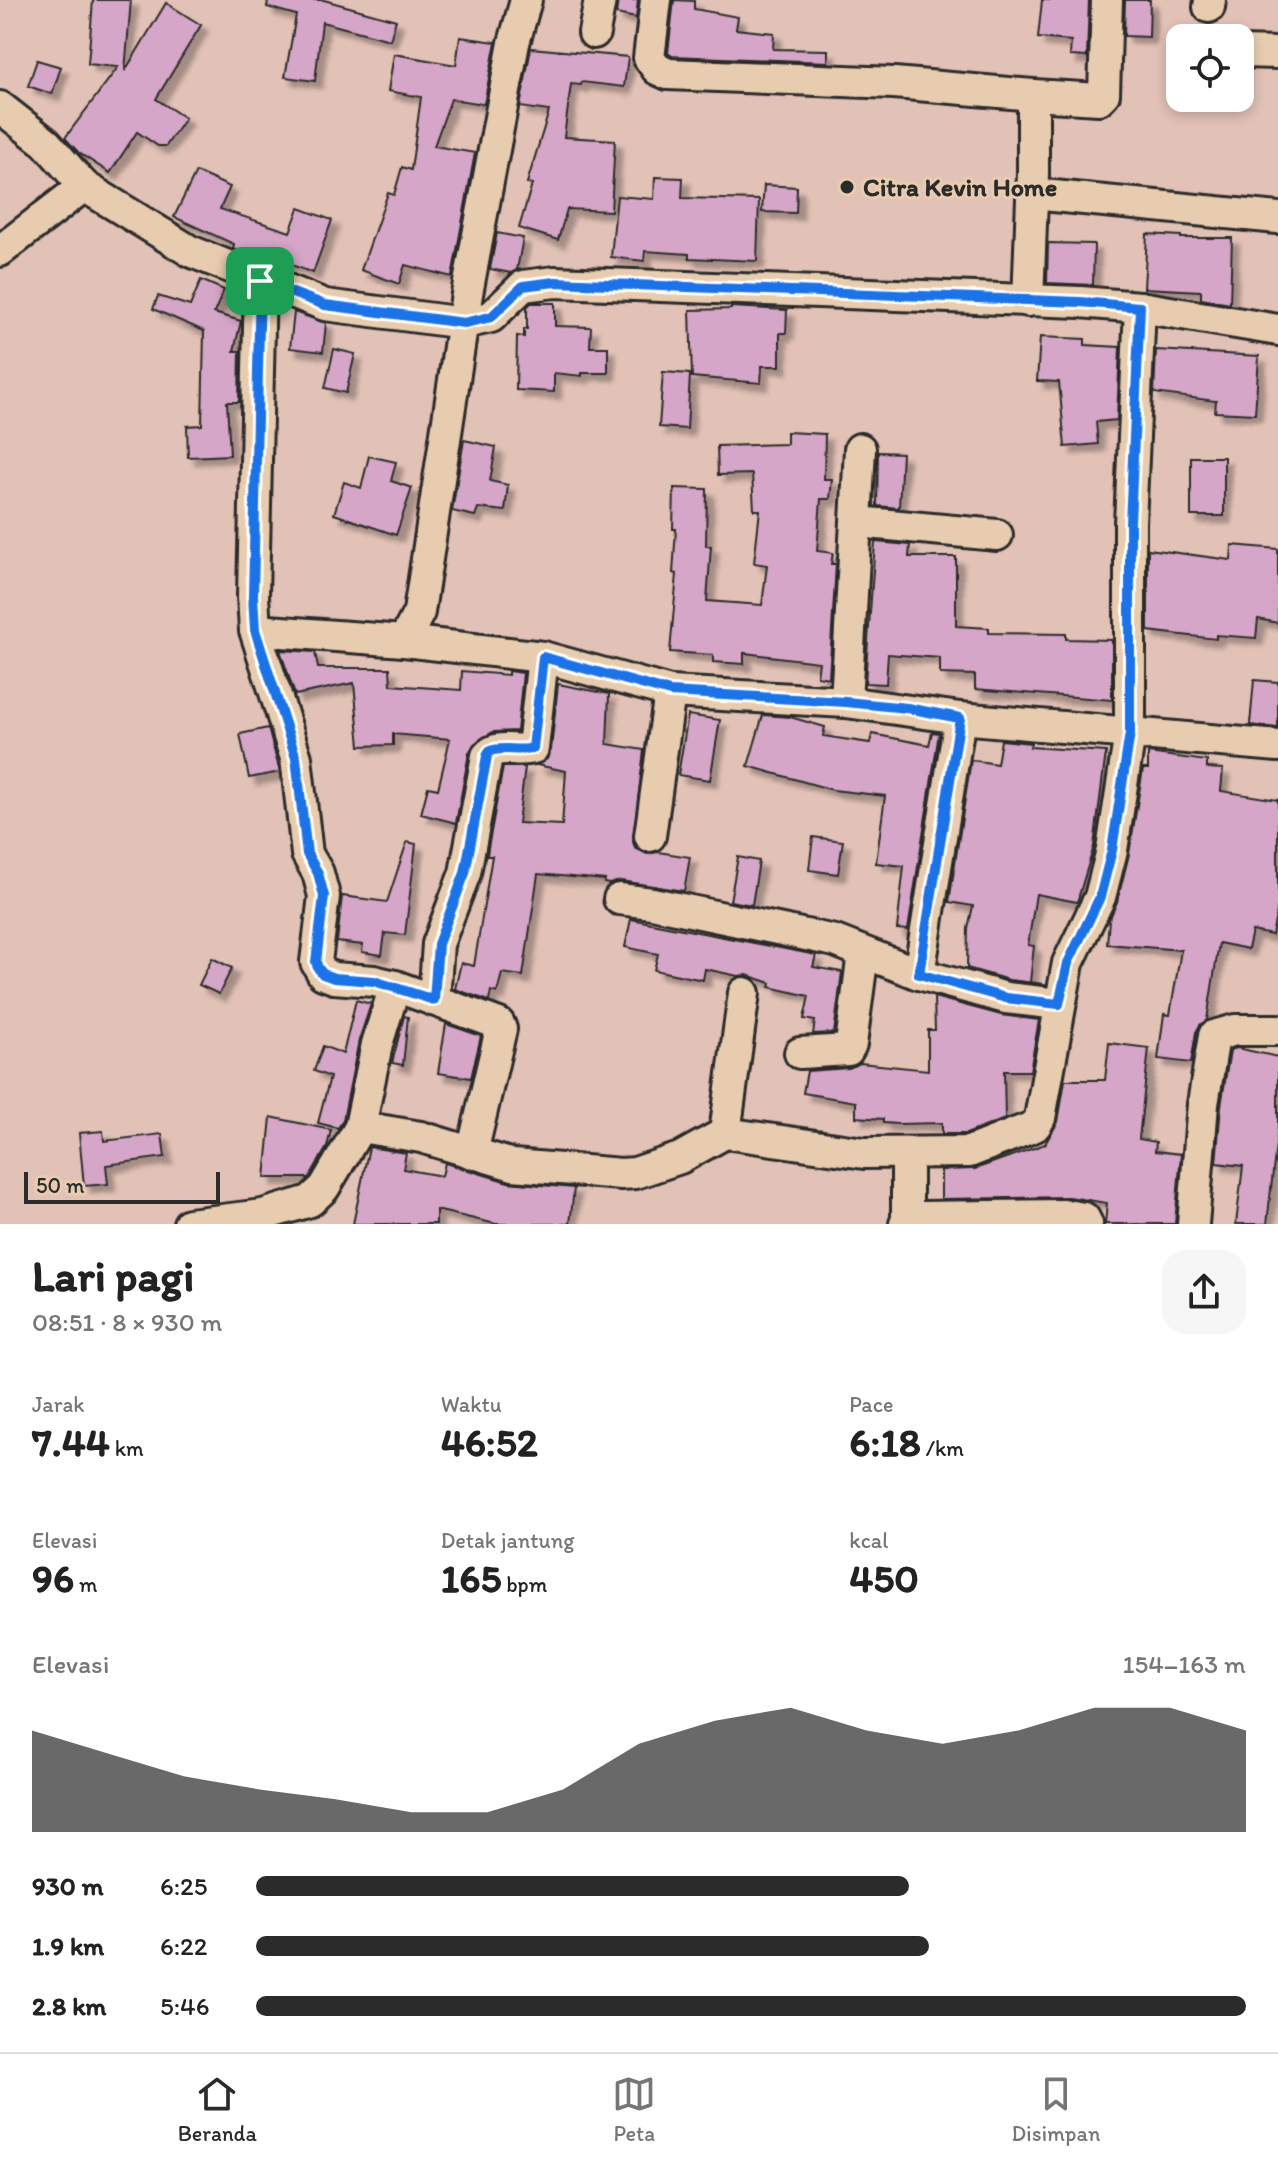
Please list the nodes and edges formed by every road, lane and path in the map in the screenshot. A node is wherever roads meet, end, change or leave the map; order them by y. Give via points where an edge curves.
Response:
1 (526, 0) edge
2 (600, 0) edge
3 (656, 0) edge
4 (1107, 0) edge
5 (594, 33) dead end
6 (1254, 52) edge
7 (1278, 53) edge
8 (1033, 95) junction
9 (0, 107) edge
10 (84, 186) junction
11 (1033, 194) junction
12 (1278, 218) edge
13 (0, 251) edge
14 (260, 281) junction
15 (1028, 301) junction
16 (1140, 307) junction
17 (464, 323) junction
18 (1278, 330) edge
19 (860, 449) dead end
20 (857, 522) junction
21 (997, 535) dead end
22 (255, 630) junction
23 (404, 641) junction
24 (543, 657) junction
25 (670, 692) junction
26 (846, 702) junction
27 (960, 718) junction
28 (1130, 733) junction
29 (1278, 746) edge
30 (650, 836) dead end
31 (619, 899) dead end
32 (863, 953) junction
33 (919, 974) junction
34 (395, 986) junction
35 (744, 993) dead end
36 (434, 1000) junction
37 (1059, 1004) junction
38 (1278, 1029) edge
39 (800, 1053) dead end
40 (360, 1127) junction
41 (725, 1133) junction
42 (472, 1153) junction
43 (907, 1153) junction
44 (906, 1222) edge
45 (189, 1224) edge
46 (1087, 1224) edge
47 (1193, 1224) edge

1 - 17 street
2 - 5 street
3 - 8 street via 649,58 668,74
4 - 8 street via 1104,94 1099,99
6 - 7 street
8 - 11 street
9 - 10 street via 46,143
10 - 13 street
10 - 14 street via 190,251
11 - 12 street
11 - 15 street
14 - 17 street via 325,305
14 - 22 street
15 - 16 street
15 - 17 street via 555,282 523,286 491,317
16 - 18 street
16 - 28 street via 1130,523
17 - 23 street via 419,612
19 - 20 street
20 - 21 street
20 - 26 street
22 - 23 street
22 - 34 street via 296,758 307,854 324,896 318,968 334,978
23 - 24 street
24 - 25 street
24 - 36 street via 533,748 497,748 487,756 465,873 438,944
25 - 26 street
25 - 30 street
26 - 27 street
27 - 28 street
27 - 33 street
28 - 29 street
28 - 37 street via 1100,897 1068,963
31 - 32 street via 835,941
32 - 33 street
32 - 39 street via 848,1050
33 - 37 street via 1006,998
34 - 36 street
34 - 40 street
35 - 41 street
36 - 42 street via 494,1021 501,1029
37 - 43 street via 1035,1126 969,1152
38 - 47 street via 1214,1036
40 - 42 street via 421,1137
40 - 45 street via 334,1173 310,1201 263,1215
41 - 42 street via 680,1158 635,1173 513,1165
41 - 43 street via 864,1153
43 - 44 street
44 - 46 street via 921,1217 1078,1215

